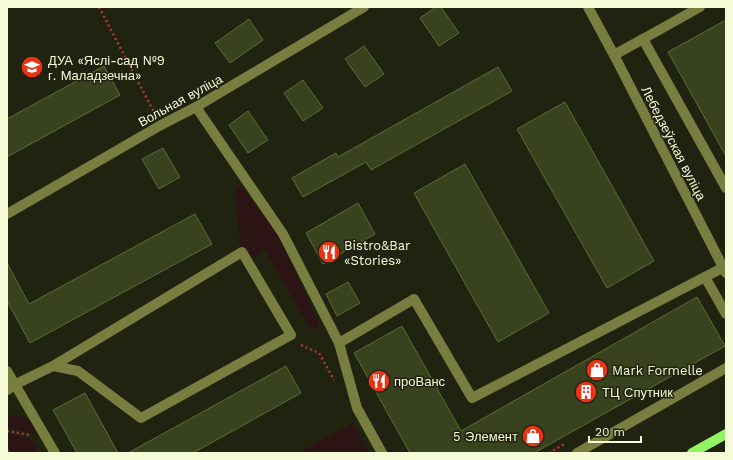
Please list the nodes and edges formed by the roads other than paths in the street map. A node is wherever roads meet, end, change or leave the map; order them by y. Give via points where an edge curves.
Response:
1 (364, 7) edge
2 (588, 7) edge
3 (700, 7) edge
4 (643, 39) junction
5 (614, 54) junction
6 (196, 107) junction
7 (726, 188) edge
8 (7, 214) edge
9 (725, 269) edge
10 (705, 277) junction
11 (726, 314) edge
12 (339, 343) junction
13 (53, 366) junction
14 (726, 368) edge
15 (7, 371) edge
16 (11, 387) edge
17 (726, 434) edge
18 (55, 453) edge
19 (382, 453) edge
20 (576, 453) edge
21 (692, 453) edge

1 - 6 street, Вольная вуліца
2 - 5 street, Лебедзеўская вуліца
3 - 4 street
4 - 5 street
4 - 7 street
5 - 9 street, Лебедзеўская вуліца
6 - 8 street, Вольная вуліца
6 - 12 street via 283,234
9 - 10 street
10 - 11 street
10 - 12 street via 472,398 414,299
12 - 19 street via 356,408
13 - 13 street via 78,372 141,418 291,335 242,252
13 - 16 street
14 - 20 street
15 - 16 street
16 - 18 street
17 - 21 main road

